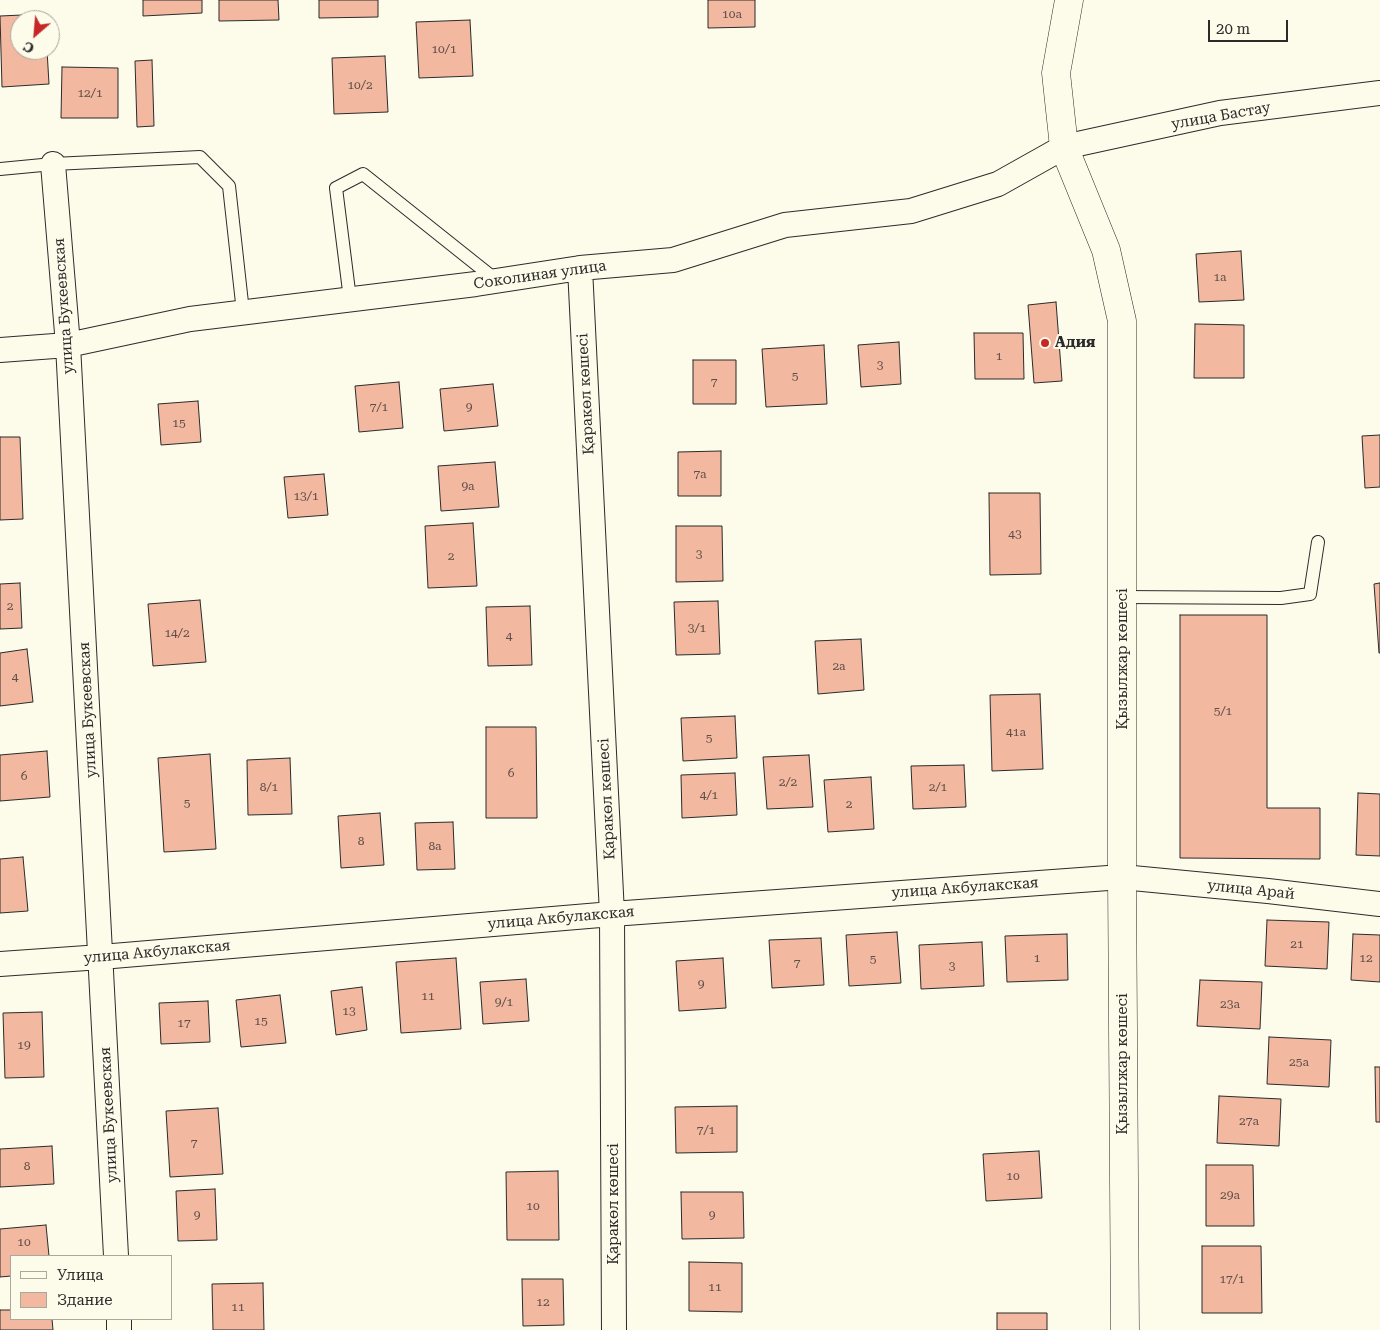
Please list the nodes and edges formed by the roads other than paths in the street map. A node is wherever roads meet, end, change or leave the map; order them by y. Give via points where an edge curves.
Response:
1 (1069, 0) edge
2 (1380, 93) edge
3 (1064, 147) junction
4 (53, 164) junction
5 (0, 169) edge
6 (580, 268) junction
7 (497, 281) junction
8 (350, 299) junction
9 (243, 312) junction
10 (68, 345) junction
11 (0, 350) edge
12 (1318, 542) dead end
13 (1123, 597) junction
14 (1122, 878) junction
15 (1380, 904) edge
16 (612, 914) junction
17 (101, 957) junction
18 (0, 964) edge
19 (116, 1255) edge
20 (614, 1330) edge
21 (1125, 1330) edge

1 - 3 street, Қызылжар көшесі via 1056,73
2 - 3 street, улица Бастау via 1220,113
3 - 6 street, Соколиная улица via 998,184 911,211 785,226 673,260
3 - 13 street, Қызылжар көшесі via 1106,250 1122,321
4 - 5 lane
4 - 9 lane via 200,157 229,186
4 - 10 street, улица Букеевская
6 - 7 street, Соколиная улица
6 - 16 street, Қаракөл көшесі
7 - 8 street, Соколиная улица
7 - 8 lane via 363,174 336,188
8 - 9 street, Соколиная улица
9 - 10 street, Соколиная улица via 190,318
10 - 11 street, Соколиная улица
10 - 17 street, улица Букеевская
12 - 13 lane via 1310,594 1281,598
13 - 14 street, Қызылжар көшесі
14 - 15 street, улица Арай
14 - 16 street, улица Акбулакская
14 - 21 street, Қызылжар көшесі
16 - 17 street, улица Акбулакская
16 - 20 street, Қаракөл көшесі
17 - 18 street, улица Акбулакская
17 - 19 street, улица Букеевская

